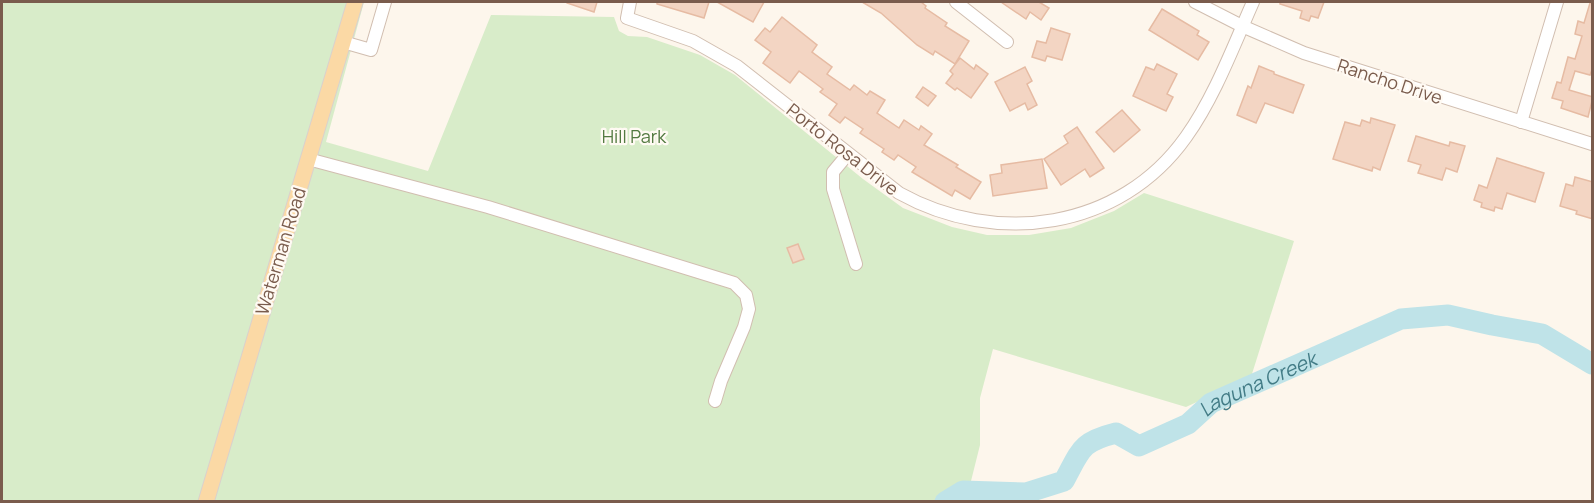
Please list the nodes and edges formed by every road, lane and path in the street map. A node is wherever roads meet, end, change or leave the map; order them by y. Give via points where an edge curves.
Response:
1 (355, 2) edge
2 (385, 2) edge
3 (630, 2) edge
4 (956, 2) edge
5 (1195, 2) edge
6 (1253, 2) edge
7 (1557, 2) edge
8 (1242, 26) junction
9 (343, 42) junction
10 (1007, 42) dead end
11 (1521, 122) junction
12 (1593, 144) edge
13 (848, 154) junction
14 (308, 159) junction
15 (856, 264) dead end
16 (715, 401) dead end
17 (206, 501) edge

1 - 9 main road, Waterman Road
2 - 9 street via 371,51
3 - 13 street, Porto Rosa Drive via 627,18 693,41 737,66
4 - 10 street
5 - 8 street, Rancho Drive
6 - 8 street, Porto Rosa Drive
7 - 11 street
8 - 11 street, Rancho Drive via 1304,53
8 - 13 street, Porto Rosa Drive via 1202,112 1176,150 1137,185 1090,210 1015,225 955,217 899,193
9 - 14 main road, Waterman Road
11 - 12 street, Rancho Drive
13 - 15 street via 833,172 833,189
14 - 16 street via 488,207 734,283 746,295 749,309
14 - 17 main road, Waterman Road

